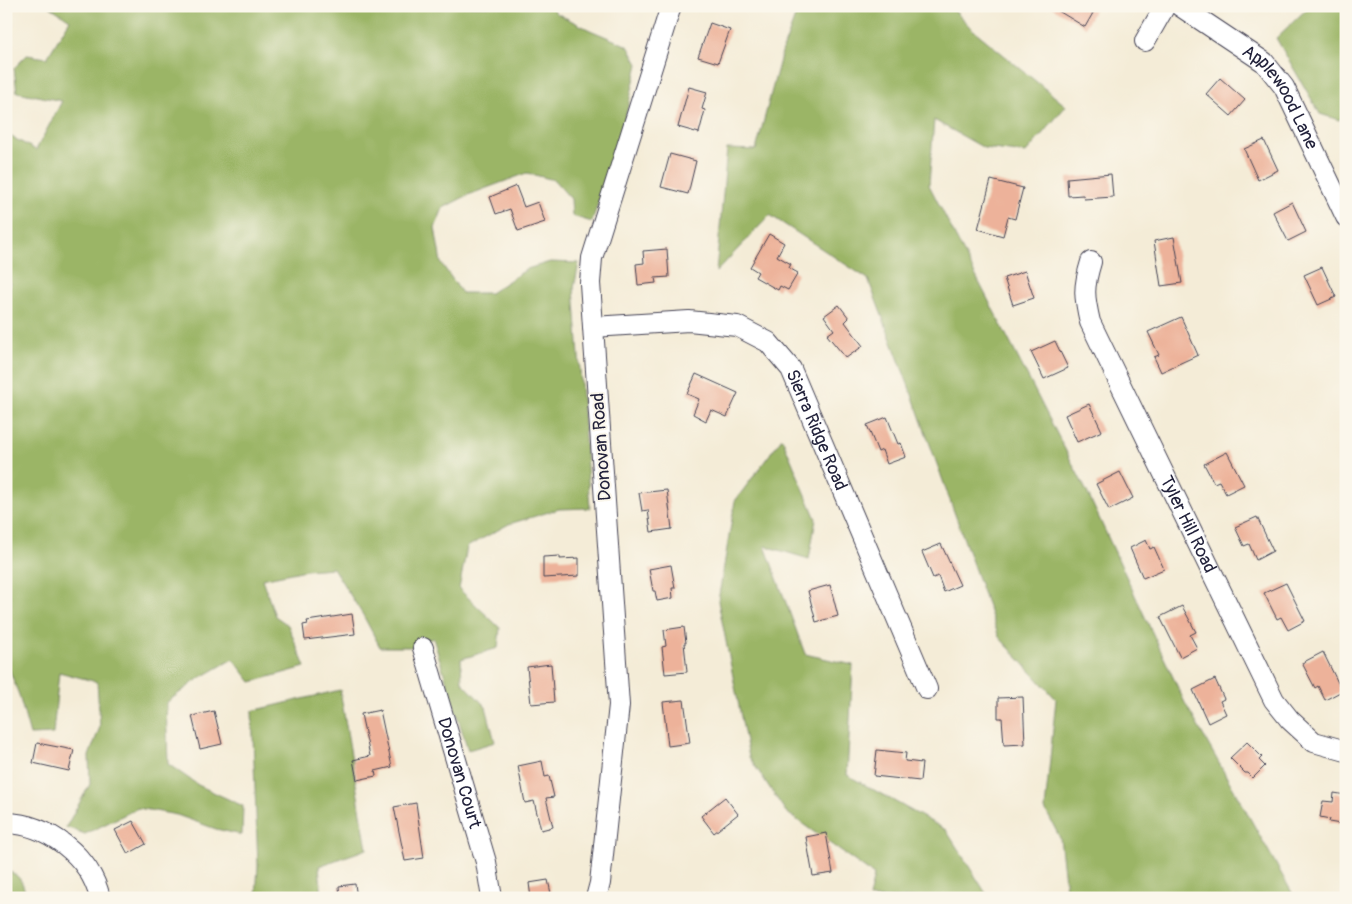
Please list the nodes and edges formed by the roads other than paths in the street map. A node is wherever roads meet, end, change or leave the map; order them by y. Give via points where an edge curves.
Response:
1 (671, 6) edge
2 (1165, 6) edge
3 (1180, 6) edge
4 (1145, 41) dead end
5 (1346, 217) edge
6 (1091, 262) dead end
7 (593, 327) junction
8 (423, 648) dead end
9 (928, 689) dead end
10 (1346, 751) edge
11 (6, 823) edge
12 (100, 898) edge
13 (492, 898) edge
14 (596, 898) edge

1 - 7 street, Donovan Road via 592,258
2 - 4 street
3 - 5 street, Applewood Lane via 1264,62 1284,87
6 - 10 street, Tyler Hill Road via 1084,299 1090,322 1274,700 1314,742
7 - 9 street, Sierra Ridge Road via 689,320 737,326 768,342 791,369
7 - 14 street, Donovan Road via 619,705
8 - 13 street, Donovan Court via 486,862
11 - 12 street via 51,835 78,855 97,886

